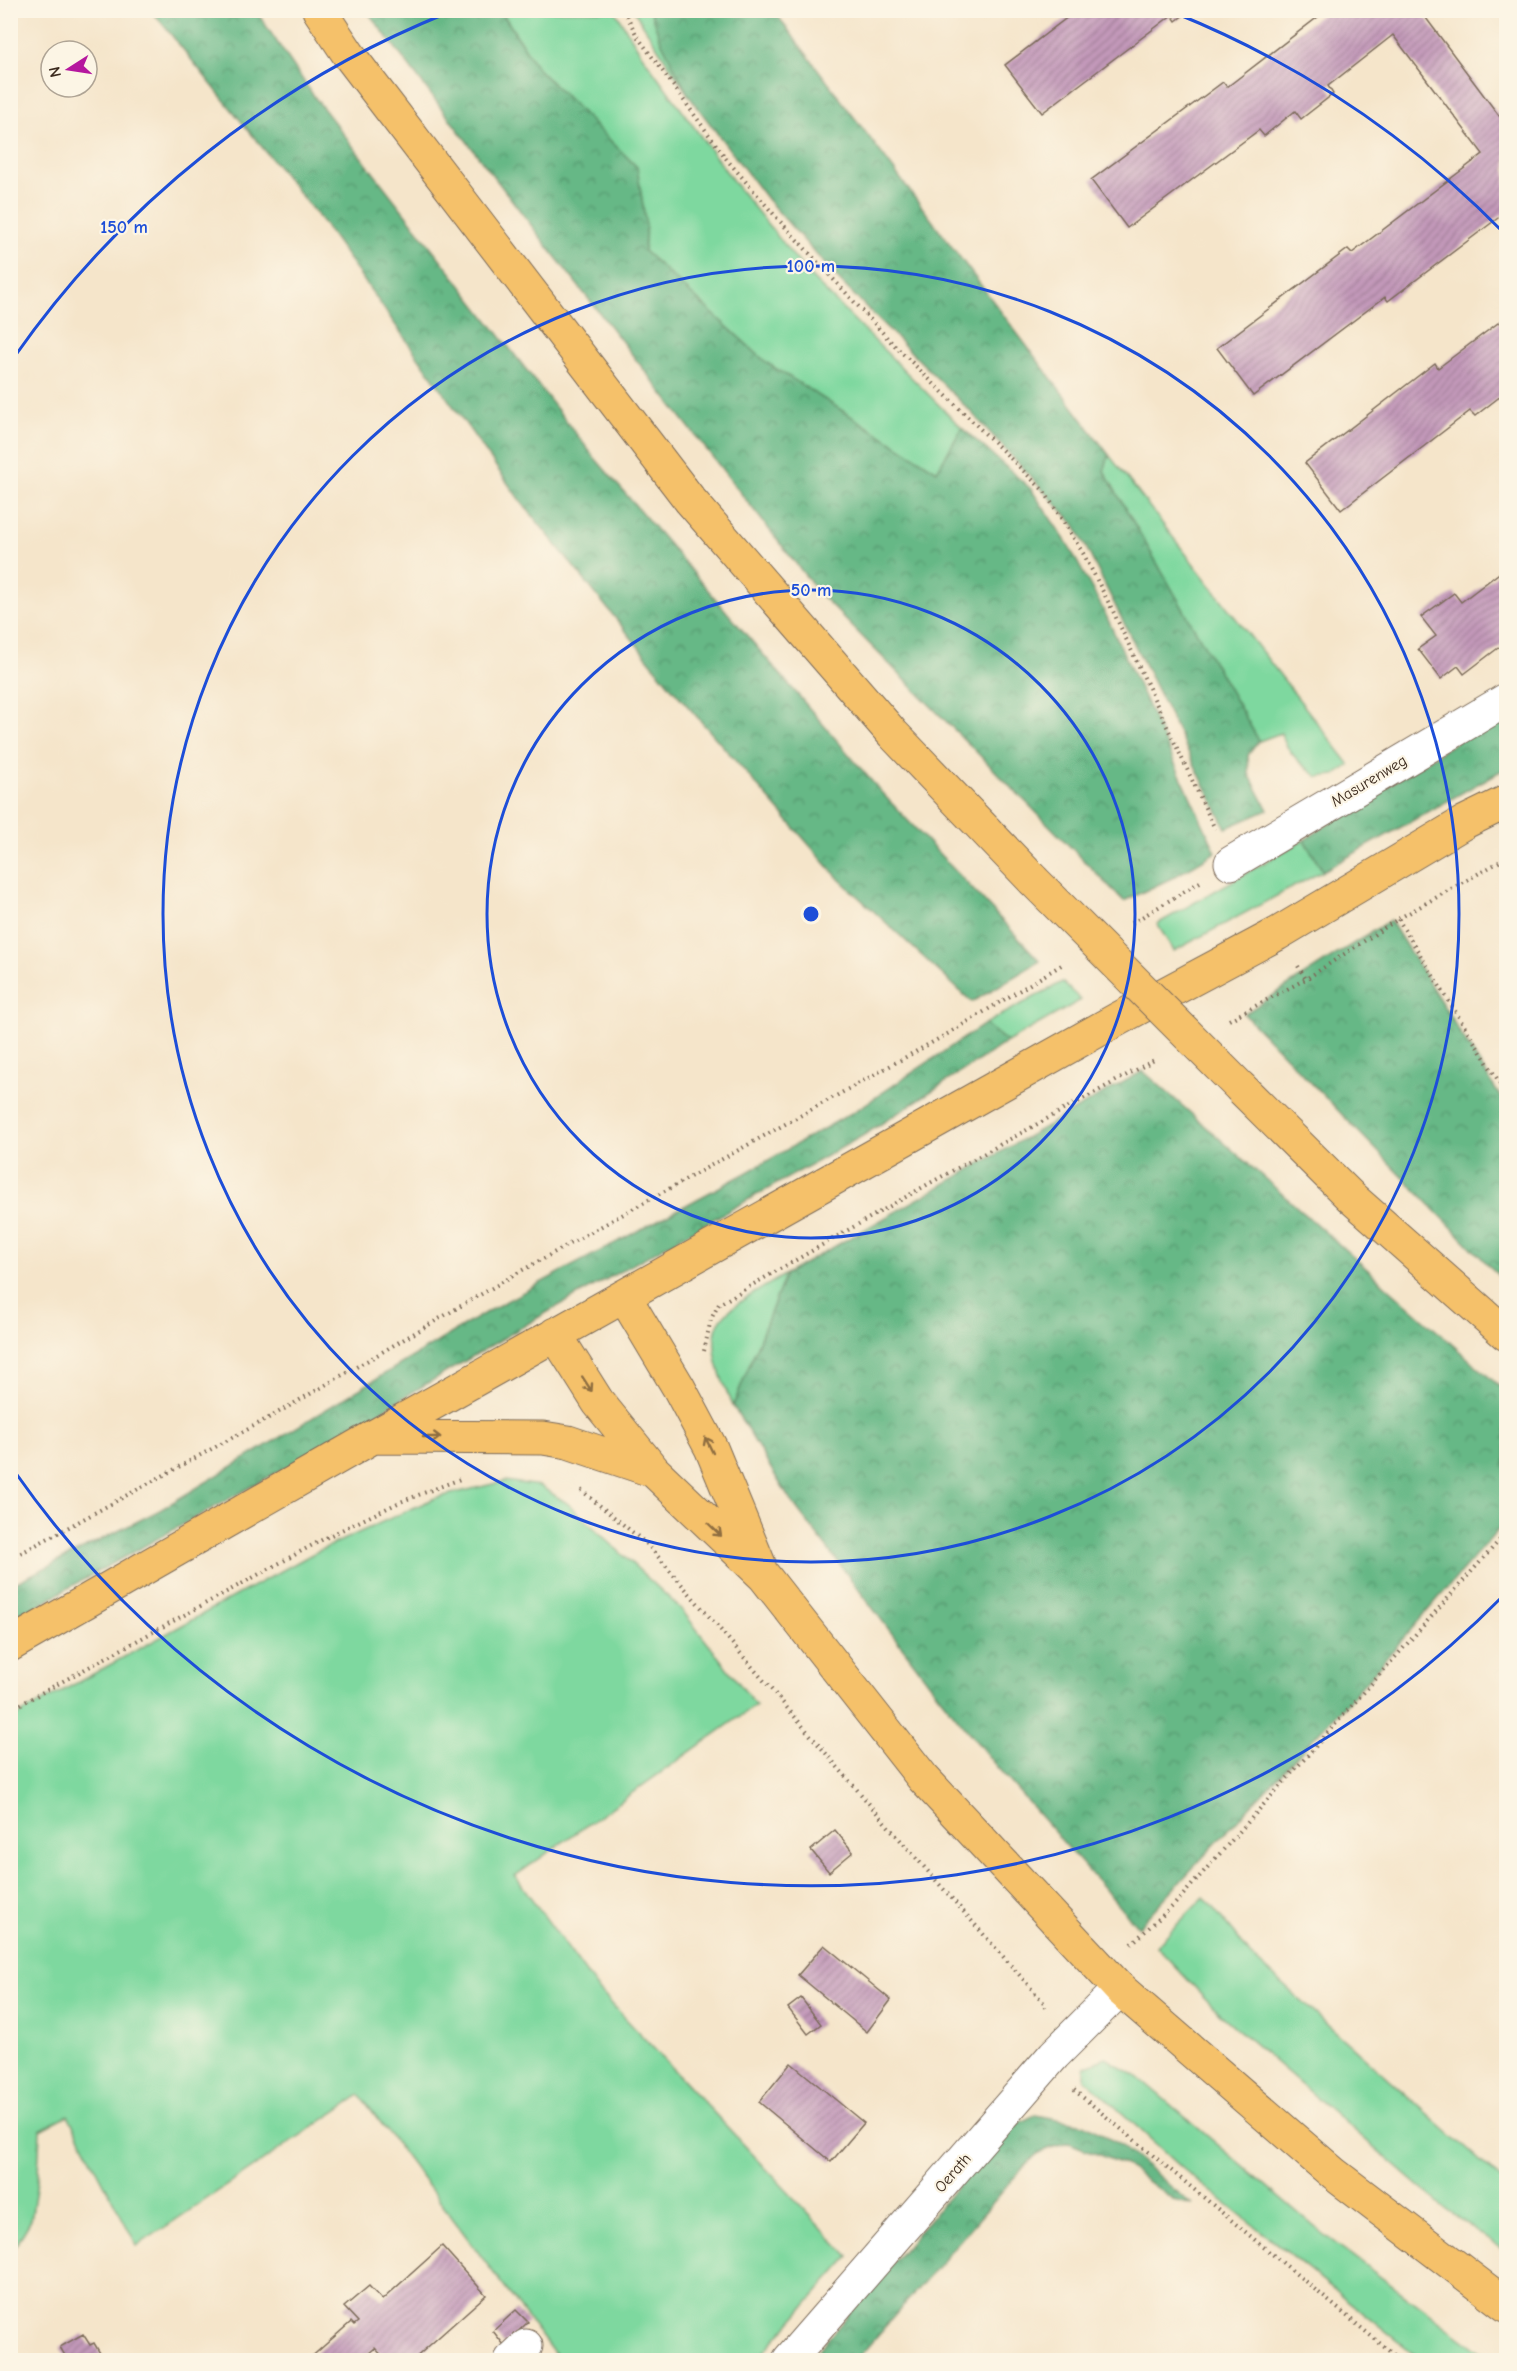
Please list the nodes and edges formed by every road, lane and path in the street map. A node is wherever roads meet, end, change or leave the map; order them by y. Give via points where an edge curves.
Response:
1 (319, 10) edge
2 (624, 10) edge
3 (1506, 700) edge
4 (1506, 802) edge
5 (1506, 858) edge
6 (1231, 863) junction
7 (1398, 919) junction
8 (1124, 928) dead end
9 (1073, 958) dead end
10 (1222, 1023) dead end
11 (1159, 1057) dead end
12 (1506, 1093) edge
13 (624, 1296) junction
14 (555, 1334) junction
15 (1506, 1334) edge
16 (670, 1372) junction
17 (373, 1437) junction
18 (654, 1471) junction
19 (468, 1476) dead end
20 (578, 1488) dead end
21 (1506, 1533) edge
22 (10, 1559) edge
23 (764, 1576) junction
24 (10, 1645) edge
25 (10, 1710) edge
26 (1112, 1979) junction
27 (1054, 2055) junction
28 (1506, 2305) edge
29 (789, 2361) edge
30 (1400, 2361) edge

1 - 15 main road, bridge via 349,55 690,500 893,734 1033,880 1351,1197
2 - 6 path via 638,36 728,161 777,218 893,344 1044,491 1113,611
3 - 6 street, Masurenweg
4 - 13 main road via 1465,822 1277,934
5 - 7 path
6 - 8 path
7 - 10 path via 1306,979
7 - 12 path
9 - 22 path via 950,1033 520,1271 274,1415
11 - 16 path via 719,1304 711,1319 704,1352
13 - 14 main road
13 - 16 main road
14 - 17 main road
14 -> 18 main road via 598,1402
23 -> 16 main road via 711,1448
17 -> 18 main road via 543,1438 568,1442
17 - 24 main road
18 -> 23 main road
19 - 25 path via 400,1502 331,1535
20 - 27 path via 648,1545 1044,2003
21 - 26 path
23 - 26 main road via 923,1778
26 - 27 street, Oerath
26 - 28 main road via 1334,2174
27 - 29 street, Oerath
27 - 30 path via 1070,2087

